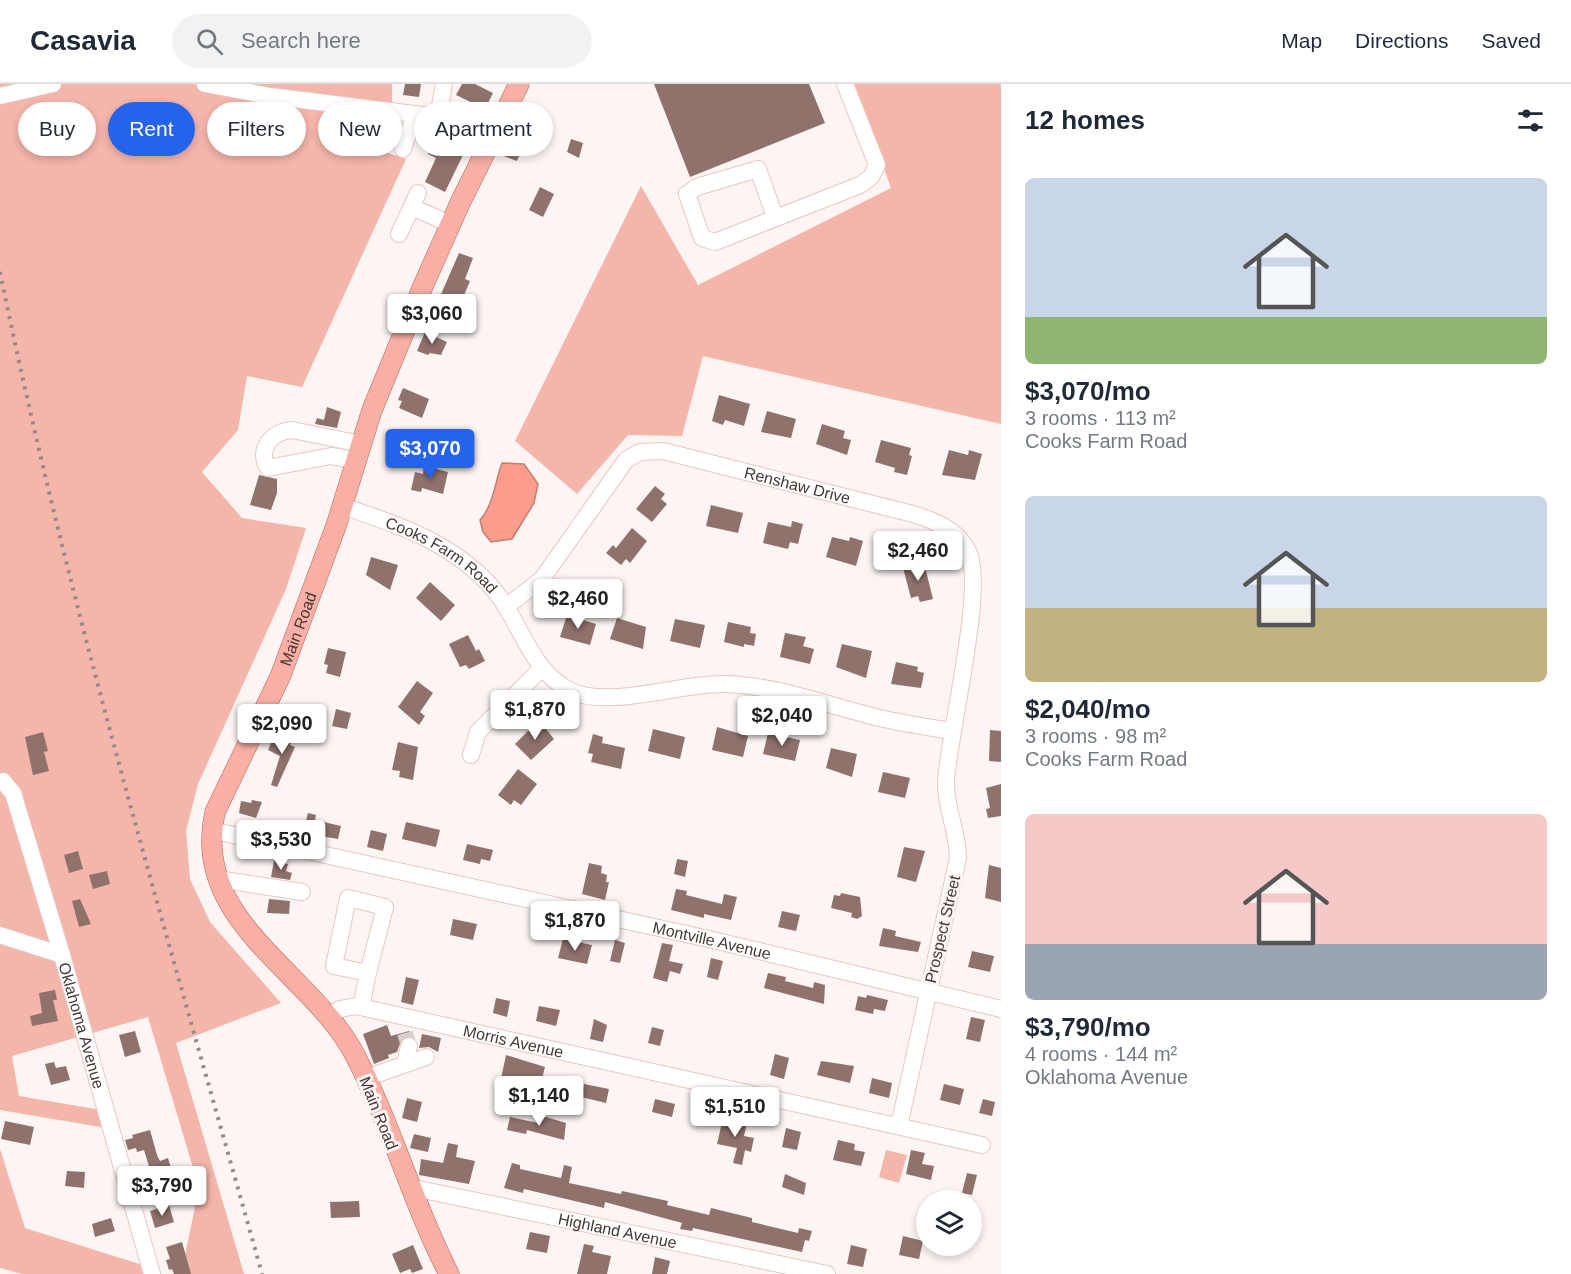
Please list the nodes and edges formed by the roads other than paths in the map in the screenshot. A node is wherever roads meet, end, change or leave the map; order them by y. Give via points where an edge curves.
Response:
1 (53, 84) edge
2 (205, 84) edge
3 (444, 84) edge
4 (519, 84) edge
5 (845, 84) edge
6 (0, 96) edge
7 (441, 102) edge
8 (510, 102) edge
9 (414, 114) edge
10 (414, 117) edge
11 (403, 149) dead end
12 (483, 156) edge
13 (775, 218) junction
14 (450, 224) junction
15 (399, 234) dead end
16 (358, 452) junction
17 (342, 506) junction
18 (506, 607) junction
19 (543, 668) junction
20 (951, 731) junction
21 (471, 755) dead end
22 (3, 781) dead end
23 (211, 830) junction
24 (217, 879) junction
25 (302, 892) dead end
26 (0, 936) edge
27 (62, 955) junction
28 (368, 974) junction
29 (928, 991) junction
30 (361, 1007) junction
31 (1001, 1009) edge
32 (329, 1015) junction
33 (397, 1015) junction
34 (426, 1057) dead end
35 (405, 1063) junction
36 (366, 1078) junction
37 (899, 1126) junction
38 (982, 1145) dead end
39 (409, 1187) junction
40 (152, 1274) edge
41 (448, 1274) edge
42 (827, 1274) edge

1 - 6 street
2 - 9 street
3 - 7 street
4 - 8 main road, Main Road
5 - 13 street via 877,165 871,177 860,185
10 - 11 street
12 - 14 main road, Main Road
13 - 13 street via 715,242 702,238 687,194 697,187 758,169
14 - 15 street via 415,200
14 - 16 main road, Main Road
16 - 16 street via 268,468 265,464 265,448 272,435 281,430 292,430
16 - 17 main road, Main Road
17 - 18 street, Cooks Farm Road via 400,525 450,551 486,581
17 - 23 main road, Main Road via 280,677 215,812
18 - 19 street, Cooks Farm Road via 529,651
18 - 20 street, Renshaw Drive via 542,579 626,460 647,450 913,514 933,520 958,537 973,564 973,604
19 - 20 street, Cooks Farm Road via 569,690 591,697 702,685 748,686
19 - 21 street via 478,732
20 - 29 street, Prospect Street via 946,790 958,858
22 - 27 street, Oklahoma Avenue via 12,793
23 - 24 main road, Main Road via 211,856
23 - 29 street, Montville Avenue
24 - 25 street
24 - 32 main road, Main Road via 255,940
26 - 27 street
27 - 40 street, Oklahoma Avenue
28 - 28 street via 334,966 348,898 385,908
28 - 30 street
29 - 31 street, Montville Avenue
29 - 37 street, Prospect Street
30 - 32 street, Morris Avenue via 340,1009
30 - 33 street, Morris Avenue
32 - 36 main road, Main Road
33 - 35 street via 407,1039
33 - 37 street, Morris Avenue
34 - 35 street
35 - 36 street
36 - 39 main road, Main Road
37 - 38 street, Morris Avenue
39 - 41 main road, Main Road
39 - 42 street, Highland Avenue

